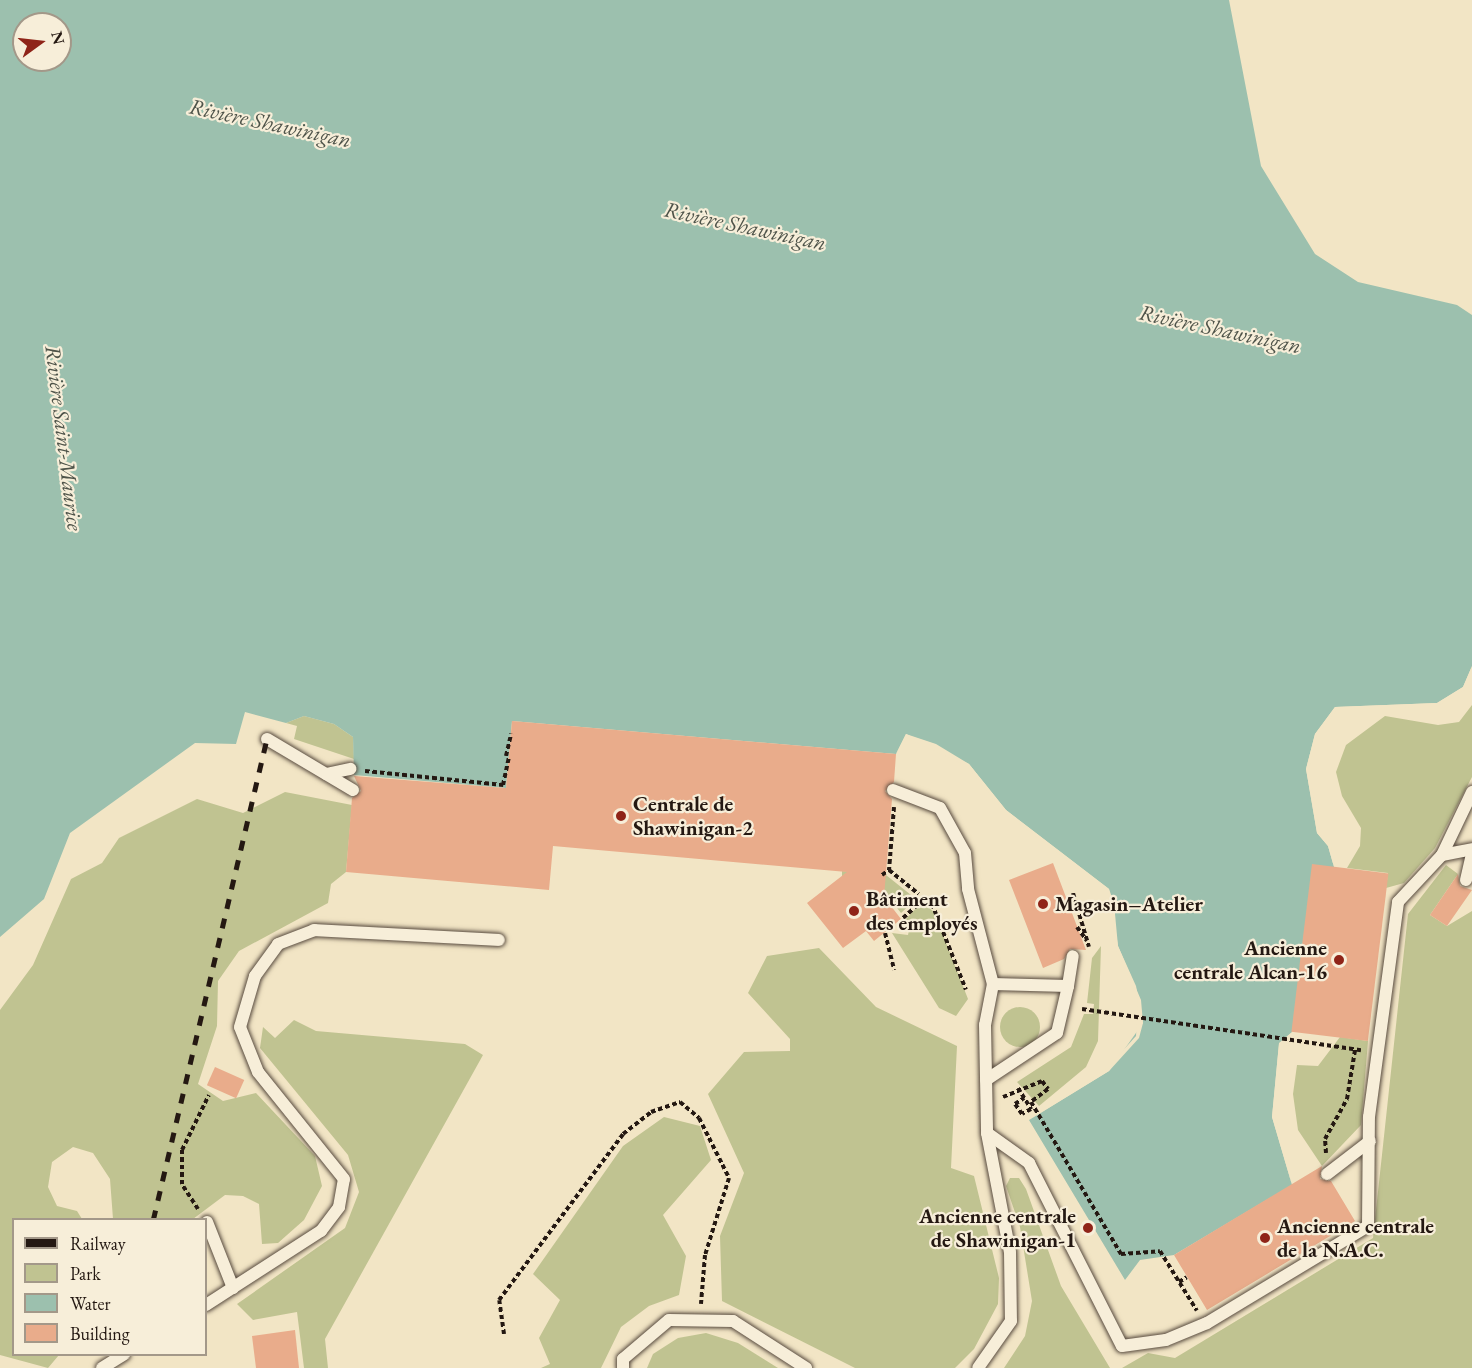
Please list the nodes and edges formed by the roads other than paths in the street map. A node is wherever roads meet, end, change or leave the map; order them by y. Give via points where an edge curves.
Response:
1 (267, 739) dead end
2 (350, 769) road end
3 (326, 774) junction
4 (353, 790) dead end
5 (1472, 792) edge
6 (894, 794) road end
7 (1472, 849) edge
8 (1442, 855) junction
9 (1472, 855) edge
10 (1466, 875) dead end
11 (498, 939) dead end
12 (1073, 956) dead end
13 (993, 984) junction
14 (1068, 986) junction
15 (986, 1080) junction
16 (987, 1133) junction
17 (1370, 1141) junction
18 (1327, 1174) dead end
19 (207, 1223) edge
20 (233, 1288) junction
21 (207, 1304) edge
22 (121, 1356) edge
23 (102, 1368) edge
24 (623, 1368) edge
25 (806, 1368) edge
26 (978, 1368) edge

1 - 3 lane
2 - 3 lane
3 - 4 lane
5 - 8 lane
6 - 13 lane via 940,808 965,853 968,889
7 - 8 lane
8 - 17 lane via 1398,902 1377,1053
9 - 10 lane
11 - 20 lane via 314,930 278,944 255,976 240,1027 258,1072 344,1179 339,1207 321,1231
12 - 14 lane
13 - 14 lane
13 - 15 lane via 986,1025
14 - 15 lane via 1057,1033
15 - 16 lane
16 - 17 lane via 1029,1163 1122,1346 1166,1340 1207,1323 1279,1273 1368,1226
16 - 26 lane via 1010,1252 1011,1321
17 - 18 lane
19 - 20 lane
20 - 21 lane
22 - 23 lane
24 - 25 lane via 623,1359 669,1320 733,1321

